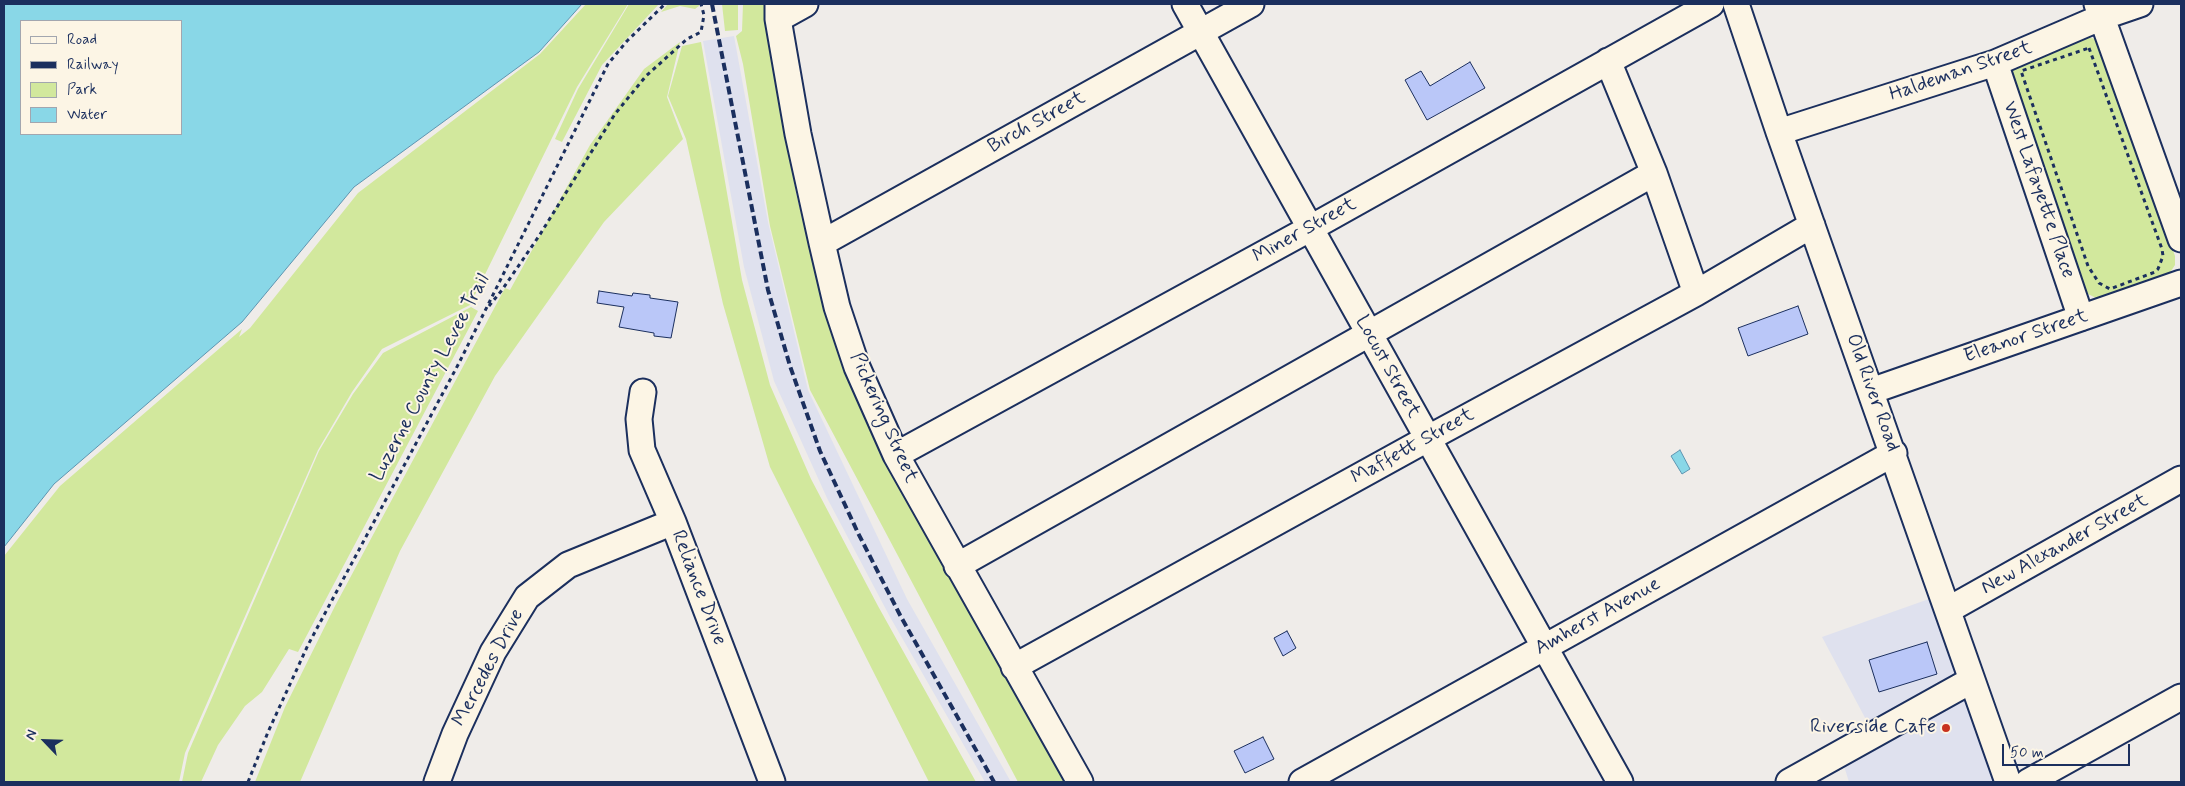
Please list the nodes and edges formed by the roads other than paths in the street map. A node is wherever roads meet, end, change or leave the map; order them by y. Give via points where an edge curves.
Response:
1 (805, 4) edge
2 (1185, 4) edge
3 (1252, 4) edge
4 (1712, 4) edge
5 (1736, 4) edge
6 (2140, 4) edge
7 (778, 11) edge
8 (2100, 11) edge
9 (1200, 32) junction
10 (1608, 61) junction
11 (1995, 63) junction
12 (1779, 132) junction
13 (1654, 173) junction
14 (1812, 225) junction
15 (1309, 229) junction
16 (2181, 239) edge
17 (822, 243) junction
18 (2181, 283) edge
19 (1696, 293) junction
20 (2081, 318) junction
21 (1368, 334) junction
22 (1871, 391) junction
23 (644, 392) dead end
24 (1427, 439) junction
25 (1894, 452) junction
26 (896, 455) junction
27 (2181, 479) edge
28 (673, 522) junction
29 (957, 566) junction
30 (1948, 610) junction
31 (1543, 648) junction
32 (1014, 667) junction
33 (1972, 680) junction
34 (2181, 697) edge
35 (437, 782) edge
36 (772, 782) edge
37 (1080, 782) edge
38 (1302, 782) edge
39 (1620, 782) edge
40 (1789, 782) edge
41 (2008, 782) edge
42 (2028, 782) edge

1 - 7 street
2 - 9 street, Locust Street
3 - 9 street, Birch Street
4 - 10 street, Miner Street
5 - 12 street, Old River Road
6 - 8 street, Haldeman Street
7 - 17 street, Pickering Street via 798,134
8 - 11 street, Haldeman Street
8 - 16 street
9 - 15 street, Locust Street
9 - 17 street, Birch Street
10 - 13 street
10 - 15 street, Miner Street
11 - 12 street, Haldeman Street
11 - 20 street, West Lafayette Place
12 - 14 street, Old River Road
13 - 19 street
13 - 21 street
14 - 19 street, Maffett Street
14 - 22 street, Old River Road
15 - 21 street, Locust Street
15 - 26 street, Miner Street
17 - 26 street, Pickering Street via 837,306 857,367
18 - 20 street, Eleanor Street
19 - 24 street, Maffett Street
20 - 22 street, Eleanor Street
21 - 24 street, Locust Street
21 - 29 street
22 - 25 street, Old River Road
23 - 28 street, Reliance Drive via 639,419 642,450
24 - 31 street, Locust Street
24 - 32 street, Maffett Street
25 - 30 street, Old River Road
25 - 31 street, Amherst Avenue
26 - 29 street, Pickering Street
27 - 30 street, New Alexander Street
28 - 35 street, Mercedes Drive via 568,565 527,597 493,652
28 - 36 street, Reliance Drive
29 - 32 street, Pickering Street
30 - 33 street, Old River Road
31 - 38 street, Amherst Avenue
31 - 39 street, Locust Street
32 - 37 street, Pickering Street
33 - 40 street
33 - 41 street, Old River Road
34 - 42 street

